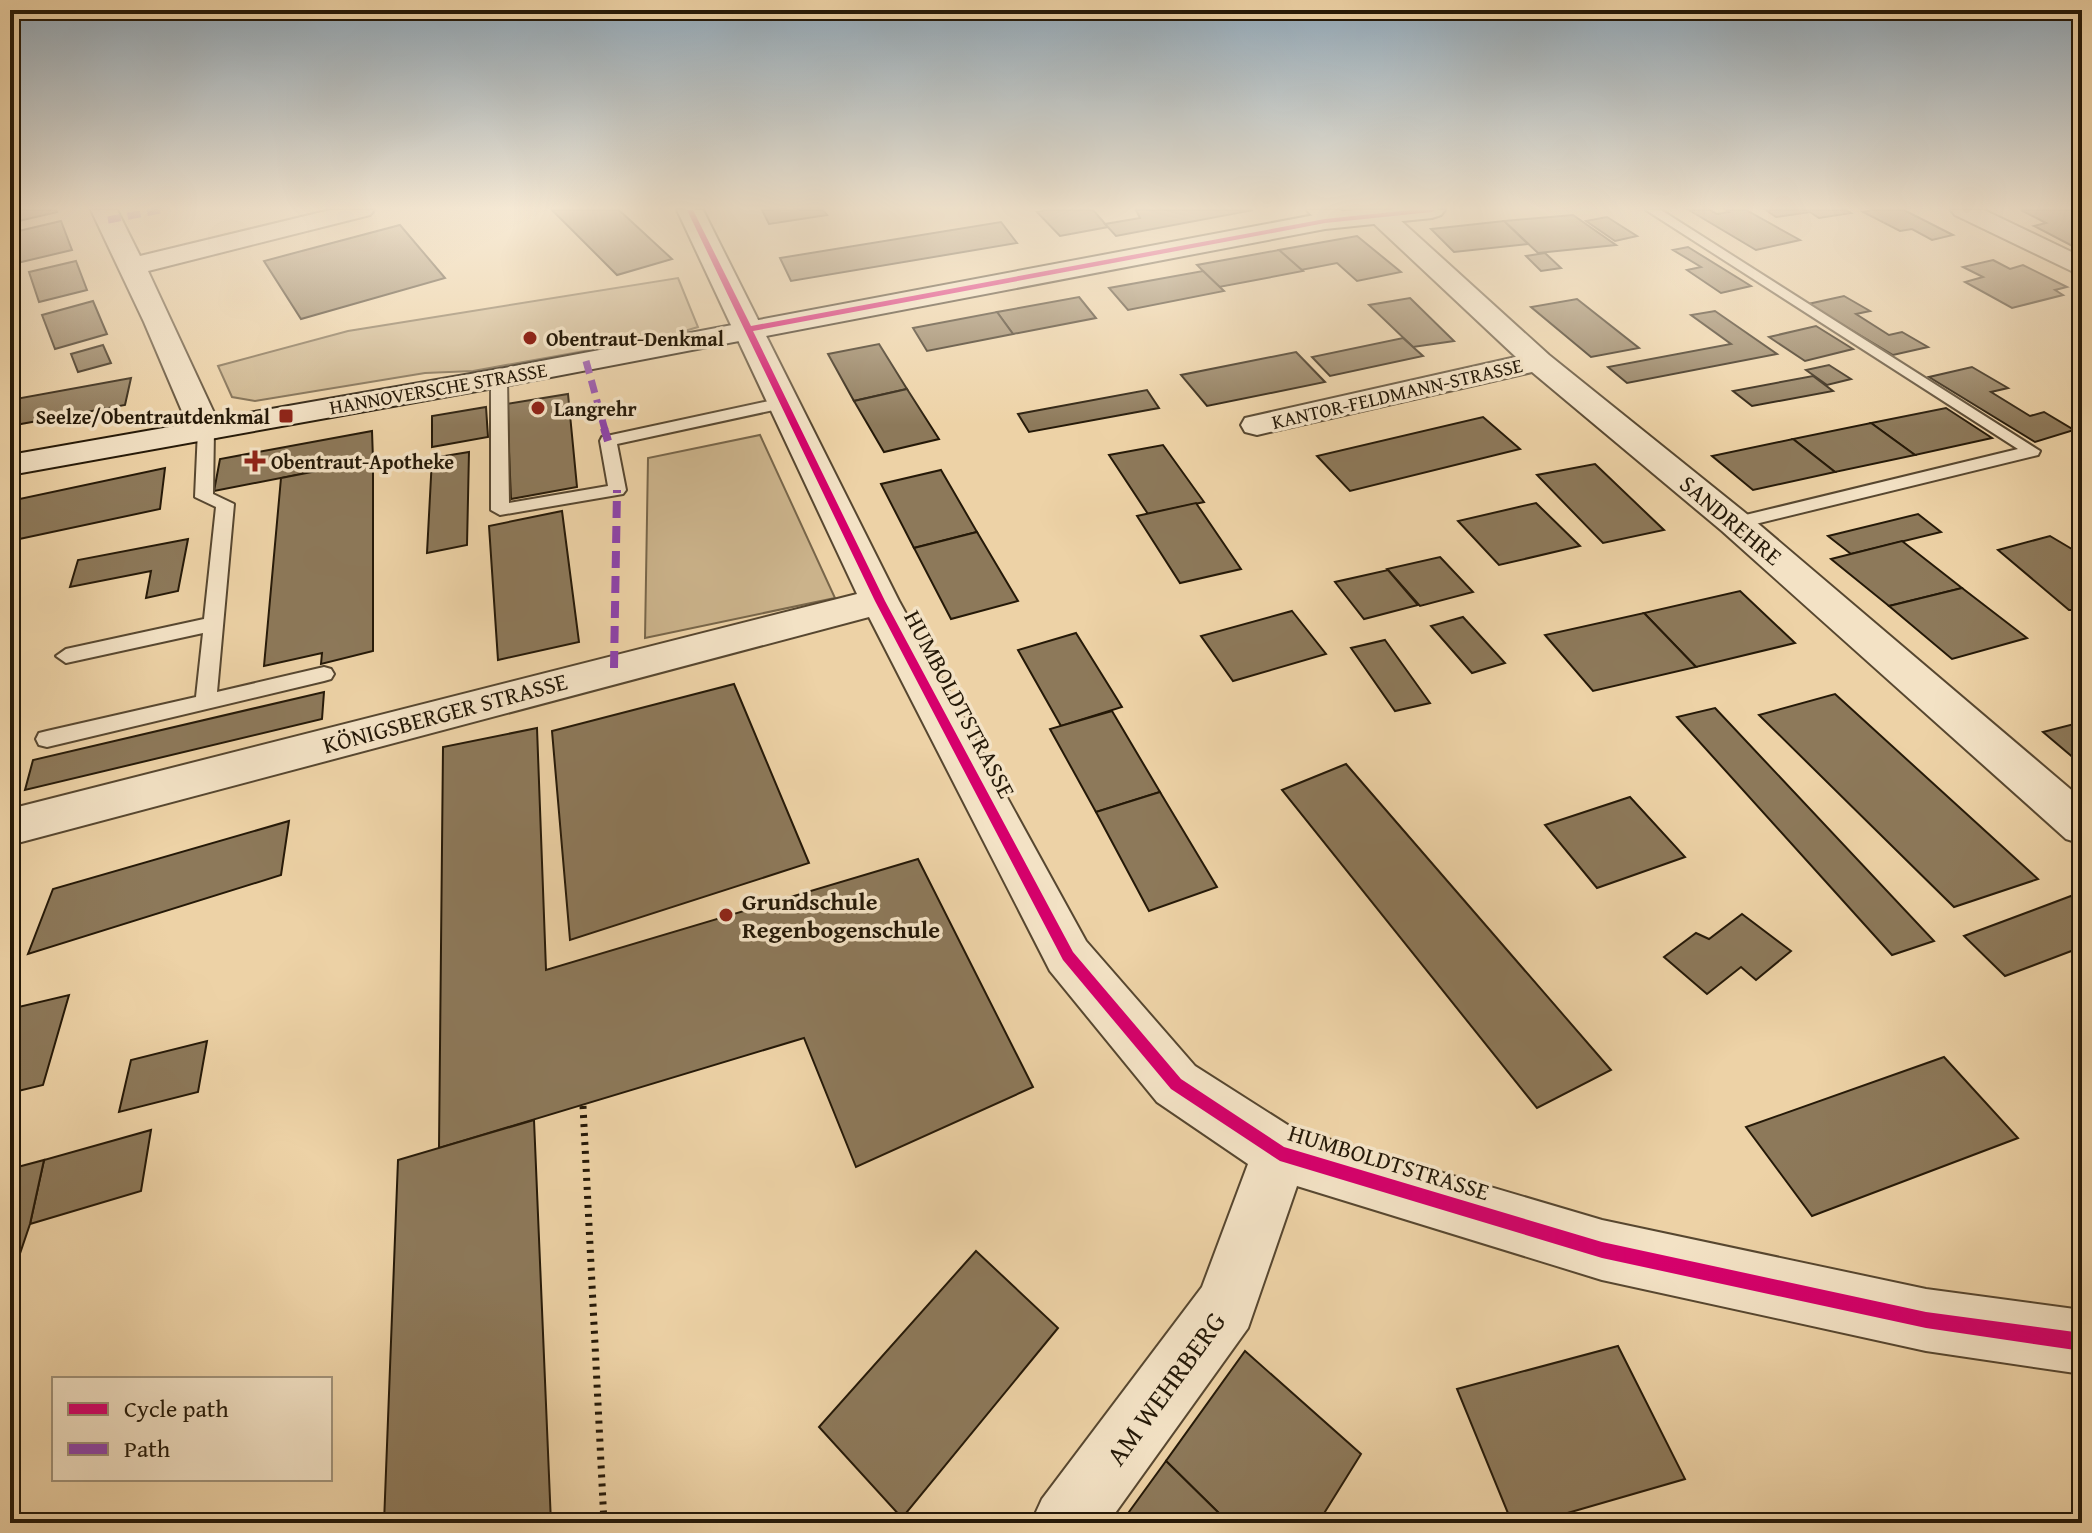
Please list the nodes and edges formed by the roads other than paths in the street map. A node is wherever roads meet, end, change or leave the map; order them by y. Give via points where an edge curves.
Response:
1 (138, 282) edge
2 (725, 282) edge
3 (988, 282) edge
4 (1451, 282) edge
5 (1765, 282) edge
6 (749, 329) junction
7 (1538, 361) junction
8 (499, 378) junction
9 (783, 403) junction
10 (1257, 425) dead end
11 (206, 430) junction
12 (10, 465) edge
13 (1735, 523) junction
14 (880, 601) junction
15 (213, 624) junction
16 (66, 656) dead end
17 (324, 674) dead end
18 (206, 702) junction
19 (47, 739) dead end
20 (2082, 826) edge
21 (10, 827) edge
22 (1280, 1153) junction
23 (2082, 1342) edge
24 (1066, 1523) edge

1 - 11 street
2 - 6 street, HUMBOLDTSTRASSE
3 - 6 street, HANNOVERSCHE STRASSE
4 - 7 street, SANDREHRE
5 - 13 lane via 2032,451
6 - 8 street, HANNOVERSCHE STRASSE
6 - 9 street, HUMBOLDTSTRASSE
7 - 10 street, KANTOR-FELDMANN-STRASSE
7 - 13 street, SANDREHRE
8 - 9 lane via 500,510 617,490 608,441
8 - 11 street, HANNOVERSCHE STRASSE
9 - 14 street, HUMBOLDTSTRASSE
11 - 12 street, HANNOVERSCHE STRASSE
11 - 15 lane via 204,497 225,504
13 - 20 street, SANDREHRE
14 - 21 street, KÖNIGSBERGER STRASSE
14 - 22 street, HUMBOLDTSTRASSE via 1068,956 1176,1084
15 - 16 lane
15 - 18 lane
17 - 18 lane
18 - 19 lane
22 - 23 street, HUMBOLDTSTRASSE via 1602,1250 1926,1320
22 - 24 street, AM WEHRBERG via 1226,1306

